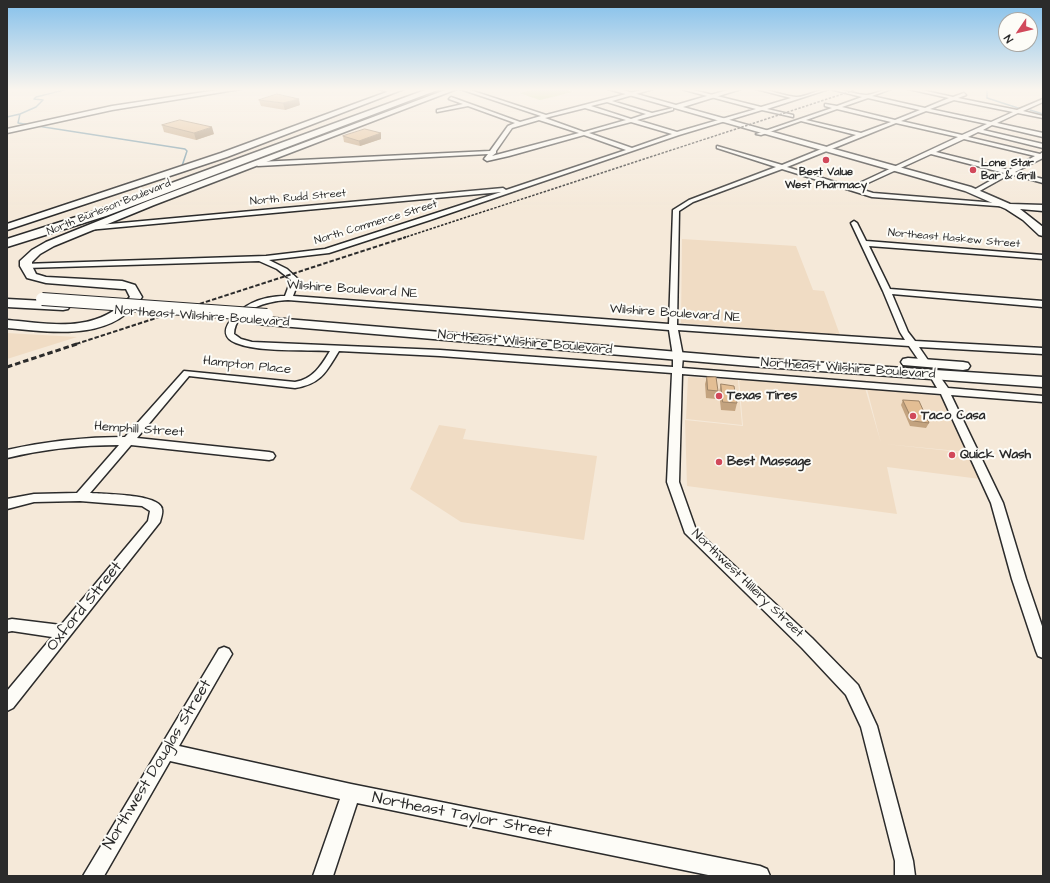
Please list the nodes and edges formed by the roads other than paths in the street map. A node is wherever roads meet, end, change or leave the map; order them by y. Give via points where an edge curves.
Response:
1 (291, 130) edge
2 (311, 130) edge
3 (326, 130) edge
4 (334, 130) edge
5 (350, 130) edge
6 (507, 130) edge
7 (576, 130) edge
8 (593, 130) edge
9 (664, 130) edge
10 (690, 130) edge
11 (750, 130) edge
12 (752, 130) edge
13 (771, 130) edge
14 (842, 130) edge
15 (872, 130) edge
16 (934, 130) edge
17 (977, 130) joint
18 (1021, 130) edge
19 (583, 133) junction
20 (762, 133) junction
21 (677, 134) junction
22 (861, 135) junction
23 (1043, 135) edge
24 (963, 137) junction
25 (1043, 146) edge
26 (281, 147) junction
27 (719, 148) dead end
28 (633, 150) junction
29 (823, 150) junction
30 (494, 152) junction
31 (930, 152) junction
32 (224, 155) junction
33 (1042, 155) edge
34 (258, 164) junction
35 (781, 167) junction
36 (894, 170) junction
37 (1010, 173) junction
38 (201, 177) junction
39 (1043, 181) edge
40 (851, 188) junction
41 (509, 191) junction
42 (972, 192) junction
43 (1009, 206) junction
44 (1043, 208) edge
45 (854, 223) dead end
46 (7, 226) edge
47 (88, 228) junction
48 (1043, 233) edge
49 (7, 237) edge
50 (863, 242) junction
51 (7, 243) edge
52 (7, 252) edge
53 (1043, 257) edge
54 (254, 258) junction
55 (26, 266) junction
56 (887, 292) junction
57 (7, 296) edge
58 (288, 298) junction
59 (7, 303) edge
60 (1043, 304) edge
61 (265, 318) junction
62 (7, 324) edge
63 (673, 328) junction
64 (912, 344) junction
65 (336, 349) junction
66 (1043, 351) edge
67 (677, 358) junction
68 (925, 363) junction
69 (1043, 371) edge
70 (935, 376) junction
71 (1043, 382) edge
72 (945, 392) junction
73 (1043, 399) edge
74 (129, 441) junction
75 (7, 454) edge
76 (269, 456) dead end
77 (80, 497) junction
78 (7, 504) edge
79 (7, 626) edge
80 (64, 632) junction
81 (1043, 651) edge
82 (224, 654) dead end
83 (7, 703) edge
84 (166, 752) junction
85 (351, 793) junction
86 (93, 876) edge
87 (323, 876) edge
88 (760, 876) edge
89 (905, 876) edge

1 - 32 main road, North Burleson Boulevard
2 - 49 highway via 112,204
3 - 26 highway
4 - 26 highway
5 - 34 main road, North Burleson Boulevard
6 - 30 street
7 - 19 street
8 - 19 street
9 - 21 street
10 - 21 street, North Commerce Street
11 - 20 main road
12 - 20 main road
13 - 20 street
14 - 22 street
15 - 22 street
16 - 24 street
17 - 24 street
17 - 25 street
18 - 23 street
19 - 28 street
19 - 30 street via 487,159
20 - 29 main road
21 - 28 street, North Commerce Street
22 - 29 street
24 - 31 street
24 - 33 street
26 - 38 highway
27 - 35 street
28 - 41 street, North Commerce Street
29 - 35 street
29 - 36 main road
30 - 34 street
31 - 36 street
31 - 37 street
32 - 46 main road, North Burleson Boulevard
32 - 49 highway via 101,205
33 - 37 street
34 - 47 main road, North Burleson Boulevard
35 - 40 street
35 - 63 street, Northwest Hillery Street via 691,201 676,210
36 - 40 street
36 - 42 main road
37 - 39 street
37 - 42 street
38 - 51 highway via 102,213
38 - 52 highway
40 - 43 street via 880,196
41 - 47 street, North Rudd Street via 487,190
41 - 54 street, North Commerce Street via 326,251
42 - 43 main road
43 - 44 main road
43 - 48 main road
45 - 50 street
47 - 55 main road, North Burleson Boulevard via 36,252 26,261
50 - 53 street, Northeast Haskew Street
50 - 56 street
54 - 55 street, North Commerce Street
54 - 58 street via 276,266 289,273 295,280 296,283
55 - 62 main road via 31,276 46,280 109,283 131,287 136,297 117,315 96,326 69,329
56 - 60 street
56 - 64 street via 904,332
57 - 61 main road, Northeast Wilshire Boulevard, bridge
58 - 63 street, Wilshire Boulevard NE
58 - 65 street, Wilshire Boulevard NE via 262,301 253,305 231,326 230,335 238,342 252,345
59 - 61 main road, Northeast Wilshire Boulevard
61 - 67 main road, Northeast Wilshire Boulevard
63 - 64 street, Wilshire Boulevard NE
63 - 67 street, Northwest Hillery Street
64 - 66 street, Wilshire Boulevard NE
64 - 68 street
65 - 67 street, Wilshire Boulevard NE
65 - 74 street, Hampton Place via 318,377 306,384 295,385 187,373
67 - 68 main road, Northeast Wilshire Boulevard
67 - 70 main road, Northeast Wilshire Boulevard
67 - 72 street, Wilshire Boulevard NE
67 - 89 street, Northwest Hillery Street via 673,482 691,534 807,643 852,690 869,726 904,862
68 - 69 main road, Northeast Wilshire Boulevard
70 - 71 main road, Northeast Wilshire Boulevard
70 - 72 street
72 - 73 street, Wilshire Boulevard NE
72 - 81 street via 997,503
74 - 75 street, Hemphill Street via 90,441 42,446
74 - 76 street, Hemphill Street
74 - 77 street
77 - 78 street via 34,498
77 - 80 street, Oxford Street via 145,502 156,509 154,522
79 - 80 street
80 - 83 street, Oxford Street
82 - 84 street, Northwest Douglas Street
84 - 85 street, Northeast Taylor Street
84 - 86 street, Northwest Douglas Street
85 - 87 street
85 - 88 street, Northeast Taylor Street

